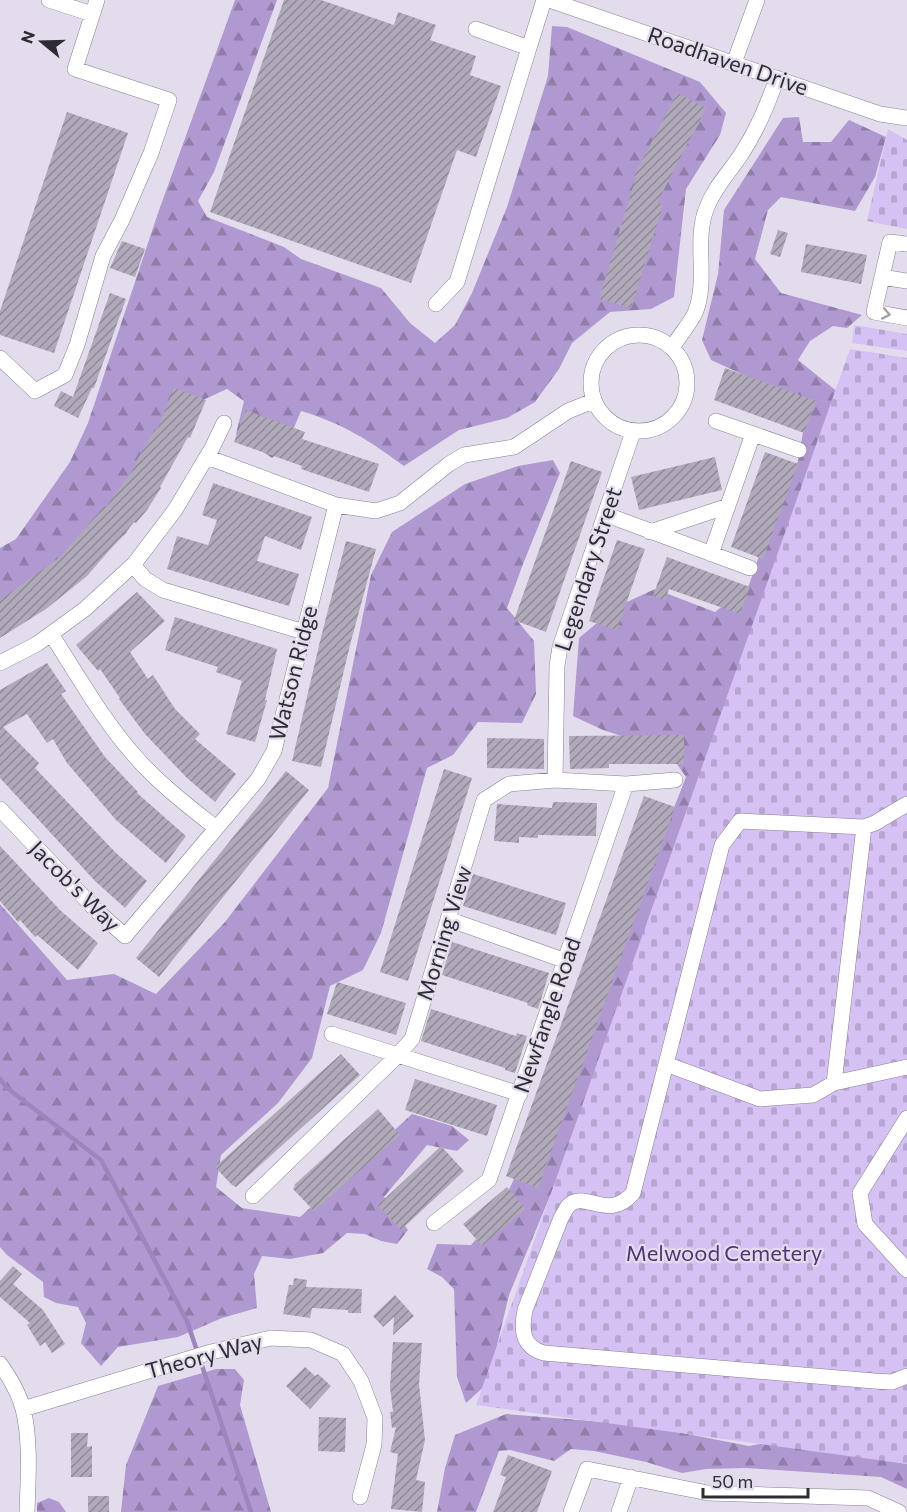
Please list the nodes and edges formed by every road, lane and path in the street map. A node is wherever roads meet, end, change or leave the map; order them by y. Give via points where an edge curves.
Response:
1 (49, 0) edge
2 (544, 0) edge
3 (549, 0) edge
4 (757, 0) edge
5 (94, 7) edge
6 (476, 29) dead end
7 (529, 48) junction
8 (734, 63) junction
9 (777, 78) junction
10 (907, 118) edge
11 (907, 244) edge
12 (882, 277) junction
13 (907, 281) edge
14 (436, 304) dead end
15 (907, 318) edge
16 (672, 348) junction
17 (0, 358) edge
18 (593, 402) junction
19 (716, 421) dead end
20 (224, 423) dead end
21 (633, 432) junction
22 (753, 434) junction
23 (799, 450) dead end
24 (207, 457) junction
25 (336, 505) junction
26 (728, 506) junction
27 (607, 515) junction
28 (650, 531) junction
29 (711, 554) junction
30 (133, 565) junction
31 (750, 568) dead end
32 (304, 632) junction
33 (51, 634) junction
34 (0, 663) edge
35 (555, 780) junction
36 (675, 780) dead end
37 (626, 784) junction
38 (907, 804) edge
39 (0, 809) edge
40 (864, 827) junction
41 (216, 828) junction
42 (448, 919) junction
43 (125, 936) joint
44 (566, 961) junction
45 (332, 1034) dead end
46 (398, 1056) junction
47 (666, 1064) junction
48 (907, 1067) edge
49 (834, 1083) junction
50 (520, 1094) junction
51 (907, 1118) edge
52 (253, 1196) dead end
53 (434, 1223) dead end
54 (907, 1270) edge
55 (0, 1364) edge
56 (907, 1376) edge
57 (23, 1409) junction
58 (631, 1477) junction
59 (360, 1497) dead end
60 (27, 1512) edge
61 (572, 1512) edge
62 (620, 1512) edge
63 (899, 1512) edge

1 - 5 street
2 - 7 street
3 - 8 street, Roadhaven Drive
4 - 8 street
5 - 17 street via 75,69 169,100 147,162 103,256 65,375 35,391
6 - 7 street
7 - 14 street via 457,282
8 - 9 street, Roadhaven Drive
9 - 10 street, Roadhaven Drive via 880,114
9 - 16 street via 761,120 706,209 695,312
11 - 12 street via 890,242
12 - 13 street
12 -> 15 street via 874,312
16 - 18 street via 642,335 626,336 611,343 592,369
16 - 21 street via 686,374 683,404 663,426
18 - 21 street via 609,422
18 - 25 street via 568,411 514,447 464,455 393,506 376,511
19 - 22 street
20 - 24 street
21 - 27 street, Legendary Street
22 - 23 street
22 - 26 street
24 - 25 street
24 - 30 street via 175,510
25 - 32 street, Watson Ridge
26 - 28 street
26 - 29 street
27 - 28 street
27 - 35 street, Legendary Street via 560,647
28 - 29 street
29 - 31 street
30 - 32 street via 164,590
30 - 33 street
32 - 41 street, Watson Ridge via 273,751 258,778
33 - 34 street
33 - 41 street via 133,754 164,786
35 - 37 street, Morning View
35 - 42 street, Morning View via 509,784 484,800
36 - 37 street, Morning View
37 - 44 street, Newfangle Road
38 - 40 street
39 - 43 street, Jacob's Way
40 - 47 street via 740,821 722,846
40 - 49 street
41 - 43 street, Watson Ridge
42 - 44 street
42 - 46 street, Morning View via 412,1039
44 - 50 street, Newfangle Road
45 - 46 street
46 - 50 street
46 - 52 street, Morning View
47 - 49 street via 760,1099 813,1095
47 - 56 street via 633,1193 624,1203 613,1207 578,1201 569,1205 525,1310 525,1339 534,1350 544,1353 874,1381 892,1382
48 - 49 street
50 - 53 street, Newfangle Road via 489,1180
51 - 54 street via 860,1193 865,1224
55 - 57 street
57 - 59 street, Theory Way via 211,1352 271,1338 310,1340 343,1354 361,1381 375,1418 374,1446
57 - 60 street via 29,1467
58 - 61 street via 586,1469
58 - 62 street
58 - 63 street via 708,1493 868,1498

